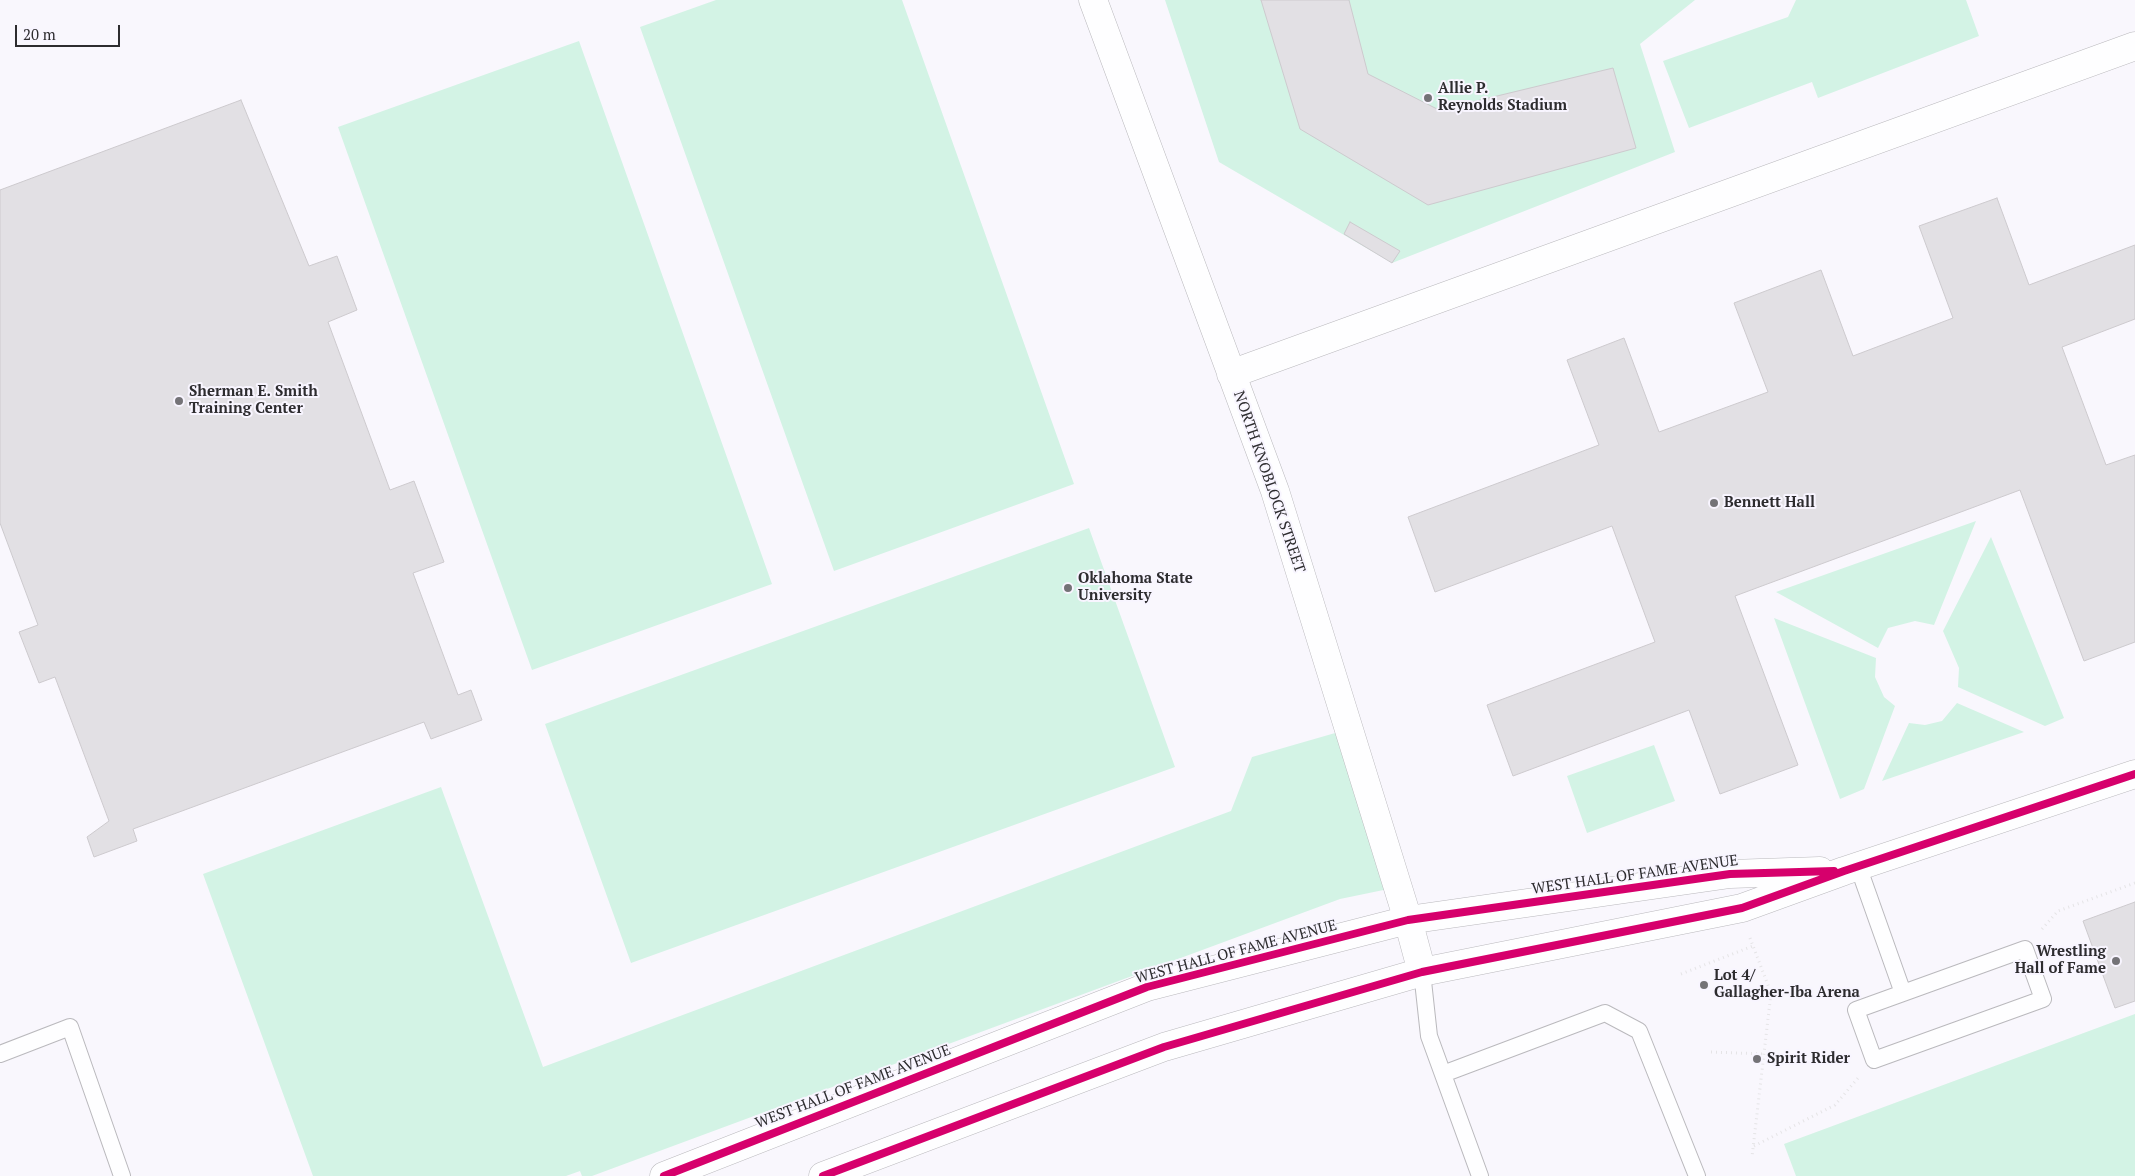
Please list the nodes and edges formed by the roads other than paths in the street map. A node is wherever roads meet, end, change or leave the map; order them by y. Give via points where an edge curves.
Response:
1 (1093, 0) edge
2 (2135, 46) edge
3 (1231, 374) junction
4 (2135, 774) edge
5 (1851, 868) junction
6 (1408, 920) junction
7 (1422, 972) junction
8 (1903, 993) junction
9 (0, 1054) edge
10 (1443, 1074) junction
11 (122, 1176) edge
12 (664, 1176) edge
13 (824, 1176) edge
14 (1480, 1176) edge
15 (1697, 1176) edge

1 - 3 main road, NORTH KNOBLOCK STREET
2 - 3 main road
3 - 6 main road, NORTH KNOBLOCK STREET via 1275,492
4 - 5 main road, WEST HALL OF FAME AVENUE
5 - 6 main road, WEST HALL OF FAME AVENUE via 1730,874
5 - 7 main road, WEST HALL OF FAME AVENUE via 1742,908
5 - 8 lane
6 - 7 main road, NORTH KNOBLOCK STREET
6 - 12 main road, WEST HALL OF FAME AVENUE via 1147,988
7 - 10 lane via 1429,1036
7 - 13 main road, WEST HALL OF FAME AVENUE via 1164,1047
8 - 8 lane via 2025,949 2043,999 1874,1060 1856,1010
9 - 11 lane via 70,1028
10 - 14 lane
10 - 15 lane via 1605,1013 1638,1031

